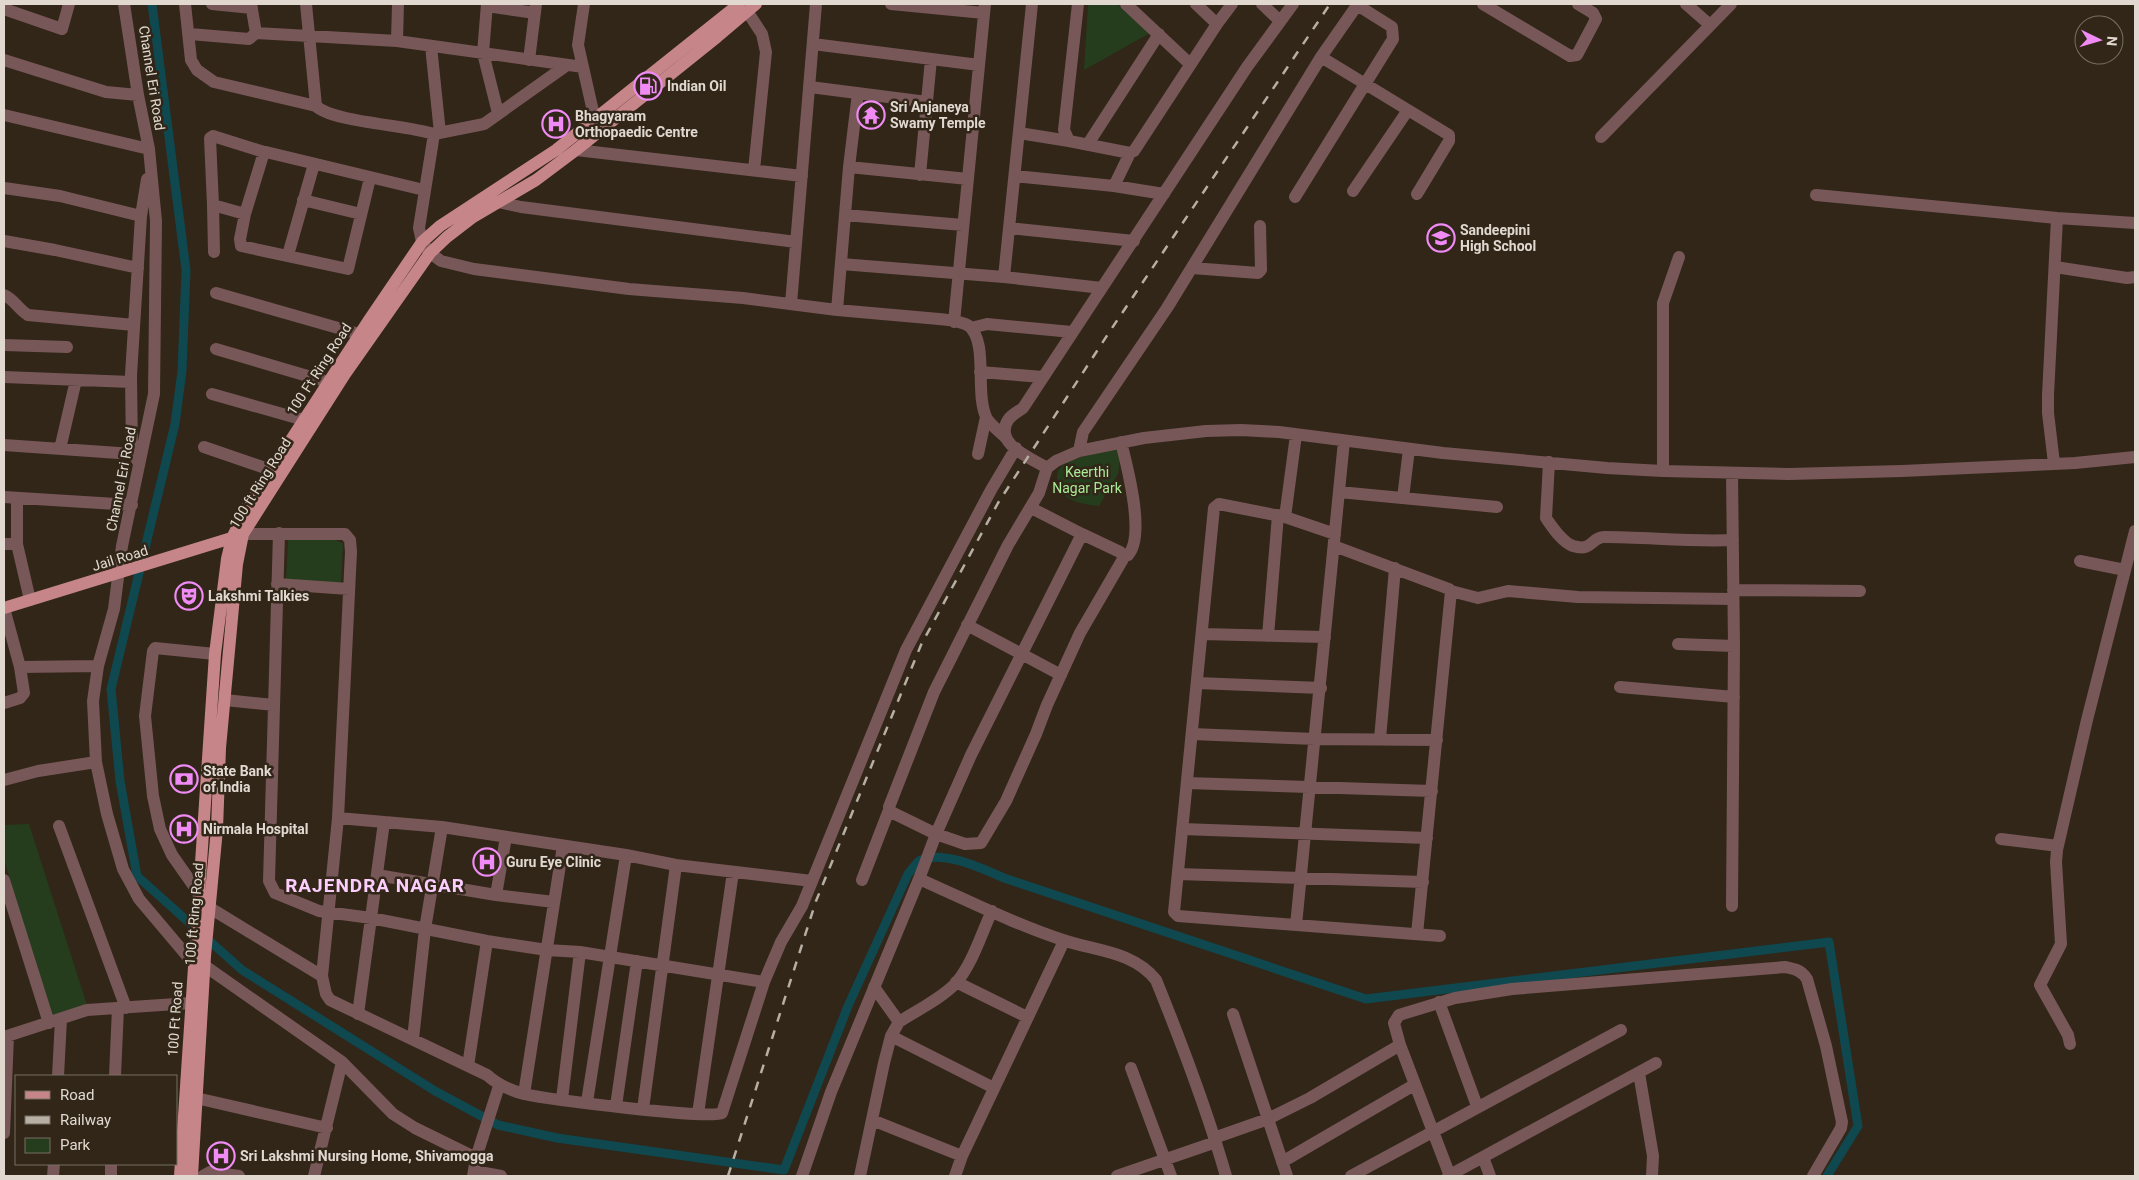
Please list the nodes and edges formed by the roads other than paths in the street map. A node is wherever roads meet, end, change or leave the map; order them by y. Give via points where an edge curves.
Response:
1 (69, 4) edge
2 (124, 4) edge
3 (185, 4) edge
4 (212, 4) edge
5 (306, 4) edge
6 (398, 4) edge
7 (584, 4) edge
8 (816, 4) edge
9 (891, 4) edge
10 (1032, 4) edge
11 (1078, 4) edge
12 (1126, 4) edge
13 (1196, 4) edge
14 (1232, 4) edge
15 (1262, 4) edge
16 (1293, 4) edge
17 (1358, 4) edge
18 (1483, 4) edge
19 (1578, 4) edge
20 (1686, 4) edge
21 (1731, 4) edge
22 (487, 5) edge
23 (252, 6) edge
24 (747, 6) edge
25 (6, 8) edge
26 (536, 8) edge
27 (985, 8) edge
28 (1280, 21) junction
29 (1217, 24) junction
30 (1710, 25) junction
31 (256, 33) junction
32 (190, 34) junction
33 (308, 34) junction
34 (1159, 34) junction
35 (397, 41) junction
36 (814, 44) junction
37 (431, 46) junction
38 (483, 53) junction
39 (1321, 57) junction
40 (931, 59) junction
41 (4, 60) edge
42 (529, 60) junction
43 (979, 64) junction
44 (1190, 64) junction
45 (567, 65) junction
46 (583, 67) junction
47 (1366, 84) junction
48 (810, 87) junction
49 (858, 93) junction
50 (138, 95) junction
51 (927, 102) junction
52 (316, 106) junction
53 (1408, 110) junction
54 (498, 113) junction
55 (4, 115) edge
56 (596, 126) junction
57 (437, 133) junction
58 (1019, 133) junction
59 (1601, 137) dead end
60 (1069, 140) junction
61 (1088, 144) junction
62 (576, 150) junction
63 (264, 152) junction
64 (1130, 153) junction
65 (150, 155) junction
66 (314, 164) junction
67 (849, 167) junction
68 (754, 170) junction
69 (920, 174) junction
70 (802, 176) junction
71 (1015, 176) junction
72 (370, 178) junction
73 (968, 179) junction
74 (1114, 186) junction
75 (4, 188) edge
76 (424, 190) junction
77 (1353, 192) dead end
78 (1164, 194) junction
79 (1417, 194) dead end
80 (1816, 195) dead end
81 (1295, 197) dead end
82 (303, 200) junction
83 (498, 202) junction
84 (213, 205) junction
85 (245, 214) junction
86 (361, 214) junction
87 (845, 215) junction
88 (141, 216) junction
89 (2057, 218) junction
90 (2135, 223) edge
91 (963, 225) junction
92 (1260, 226) dead end
93 (1009, 228) junction
94 (4, 241) edge
95 (1134, 241) junction
96 (422, 242) junction
97 (796, 242) junction
98 (214, 252) dead end
99 (430, 253) junction
100 (288, 255) junction
101 (1679, 257) dead end
102 (841, 264) junction
103 (2055, 267) junction
104 (138, 268) junction
105 (1192, 268) junction
106 (958, 273) junction
107 (1004, 277) junction
108 (2135, 277) edge
109 (1102, 288) junction
110 (216, 292) dead end
111 (4, 295) edge
112 (791, 304) junction
113 (837, 310) junction
114 (954, 322) junction
115 (134, 325) junction
116 (971, 328) junction
117 (1072, 332) junction
118 (359, 334) junction
119 (4, 345) edge
120 (67, 347) dead end
121 (216, 348) dead end
122 (980, 372) junction
123 (4, 377) edge
124 (1043, 377) junction
125 (76, 380) junction
126 (132, 382) junction
127 (328, 382) junction
128 (212, 394) dead end
129 (986, 417) junction
130 (304, 420) junction
131 (1296, 434) junction
132 (1006, 438) junction
133 (1344, 441) junction
134 (1121, 442) junction
135 (4, 444) edge
136 (204, 447) dead end
137 (1016, 448) junction
138 (60, 449) junction
139 (1409, 449) junction
140 (1079, 451) junction
141 (978, 454) dead end
142 (2135, 457) edge
143 (136, 459) junction
144 (1549, 462) junction
145 (2054, 463) junction
146 (1047, 468) junction
147 (271, 470) junction
148 (1663, 471) junction
149 (1732, 473) junction
150 (1339, 492) junction
151 (4, 497) edge
152 (17, 498) junction
153 (1403, 498) junction
154 (132, 505) junction
155 (1497, 507) dead end
156 (1031, 508) junction
157 (1282, 516) junction
158 (2135, 531) edge
159 (279, 533) junction
160 (1082, 534) junction
161 (238, 536) junction
162 (1335, 540) junction
163 (1732, 540) junction
164 (4, 544) edge
165 (17, 544) junction
166 (1124, 556) junction
167 (2080, 561) dead end
168 (1395, 568) junction
169 (2125, 570) junction
170 (124, 572) junction
171 (277, 584) junction
172 (349, 589) junction
173 (1451, 591) junction
174 (1860, 591) dead end
175 (1733, 594) junction
176 (30, 600) junction
177 (4, 608) edge
178 (967, 625) junction
179 (1202, 634) junction
180 (1268, 636) junction
181 (1325, 637) junction
182 (1678, 644) dead end
183 (1734, 646) junction
184 (215, 654) junction
185 (1021, 654) junction
186 (20, 666) junction
187 (98, 666) junction
188 (1061, 675) junction
189 (1197, 683) junction
190 (1620, 687) dead end
191 (1320, 688) junction
192 (1734, 697) junction
193 (225, 700) junction
194 (4, 703) edge
195 (274, 705) junction
196 (1192, 734) junction
197 (1316, 739) junction
198 (1380, 740) junction
199 (1438, 740) junction
200 (96, 762) junction
201 (4, 780) edge
202 (1187, 783) junction
203 (1311, 788) junction
204 (1432, 791) junction
205 (889, 810) junction
206 (338, 818) junction
207 (384, 822) junction
208 (59, 826) dead end
209 (442, 827) junction
210 (1182, 829) junction
211 (936, 834) junction
212 (1306, 834) junction
213 (506, 837) junction
214 (1427, 838) junction
215 (2001, 839) dead end
216 (563, 846) junction
217 (2058, 846) junction
218 (626, 855) junction
219 (676, 865) junction
220 (733, 872) junction
221 (1178, 874) junction
222 (377, 875) junction
223 (1301, 878) junction
224 (920, 879) junction
225 (4, 880) edge
226 (862, 880) dead end
227 (812, 881) junction
228 (1423, 882) junction
229 (431, 884) junction
230 (198, 892) junction
231 (496, 895) junction
232 (554, 902) junction
233 (1732, 906) dead end
234 (205, 910) junction
235 (992, 910) junction
236 (328, 912) junction
237 (371, 918) junction
238 (1296, 925) junction
239 (424, 929) junction
240 (1418, 934) junction
241 (1440, 936) dead end
242 (487, 941) junction
243 (1064, 941) junction
244 (547, 950) junction
245 (580, 952) junction
246 (609, 956) junction
247 (199, 960) junction
248 (637, 960) junction
249 (662, 964) junction
250 (718, 975) junction
251 (322, 976) junction
252 (764, 982) junction
253 (956, 982) junction
254 (874, 987) junction
255 (1439, 1002) junction
256 (190, 1003) junction
257 (122, 1008) junction
258 (358, 1014) junction
259 (1233, 1014) dead end
260 (1027, 1017) junction
261 (55, 1021) junction
262 (899, 1022) junction
263 (1621, 1030) dead end
264 (890, 1036) junction
265 (6, 1037) edge
266 (413, 1040) junction
267 (2070, 1044) dead end
268 (1400, 1045) junction
269 (342, 1062) junction
270 (1656, 1063) dead end
271 (468, 1066) junction
272 (1132, 1068) dead end
273 (1639, 1073) junction
274 (58, 1075) edge
275 (115, 1075) edge
276 (1414, 1085) junction
277 (499, 1086) junction
278 (994, 1088) junction
279 (524, 1094) junction
280 (196, 1098) junction
281 (562, 1099) junction
282 (587, 1102) junction
283 (616, 1106) junction
284 (1477, 1106) junction
285 (643, 1109) junction
286 (698, 1114) junction
287 (1268, 1119) junction
288 (872, 1120) junction
289 (327, 1128) junction
290 (1433, 1132) junction
291 (4, 1133) edge
292 (1215, 1140) junction
293 (962, 1156) junction
294 (1483, 1157) junction
295 (476, 1158) junction
296 (1166, 1160) junction
297 (1282, 1162) junction
298 (474, 1174) edge
299 (180, 1176) edge
300 (192, 1176) edge
301 (203, 1176) edge
302 (239, 1176) edge
303 (314, 1176) edge
304 (500, 1176) edge
305 (802, 1176) edge
306 (860, 1176) edge
307 (955, 1176) edge
308 (1117, 1176) edge
309 (1171, 1176) edge
310 (1226, 1176) edge
311 (1287, 1176) edge
312 (1351, 1176) edge
313 (1449, 1176) edge
314 (1490, 1176) edge
315 (1652, 1176) edge
316 (1812, 1176) edge

1 - 25 street via 62,29
2 - 50 street, Channel Eri Road
3 - 32 street
4 - 23 street
5 - 33 street
6 - 35 street
7 - 46 street via 578,45
8 - 36 street
9 - 27 street
10 - 58 street
11 - 60 street via 1064,130
12 - 34 street
13 - 29 street
14 - 29 street
15 - 28 street
16 - 28 street
17 - 39 street
17 - 47 street via 1393,30 1393,39
18 - 19 street via 1570,56 1577,55 1596,19
20 - 30 street
21 - 30 street
22 - 26 street
22 - 38 street
23 - 31 street
24 - 56 main road, 100 Ft Ring Road
24 - 68 street via 762,34 766,52
26 - 42 street
27 - 43 street
28 - 78 street
29 - 44 street
30 - 59 street
31 - 32 street via 249,39
31 - 33 street
32 - 52 street via 191,60 214,82
33 - 35 street
33 - 52 street
34 - 44 street
34 - 61 street
35 - 37 street
36 - 40 street
36 - 48 street
37 - 38 street
37 - 57 street
38 - 42 street
38 - 54 street
39 - 47 street
39 - 105 street
40 - 43 street
40 - 51 street
41 - 50 street via 106,92
42 - 45 street
43 - 73 street
44 - 64 street
45 - 46 street
45 - 54 street
46 - 56 street
47 - 53 street
47 - 81 street
48 - 49 street
48 - 70 street
49 - 51 street
49 - 67 street
50 - 65 street, Channel Eri Road
51 - 69 street
52 - 57 street via 349,118
53 - 77 street
53 - 79 street via 1449,134 1450,138
54 - 57 street via 484,124
55 - 65 street
56 - 62 main road, 100 ft Ring Road
56 - 96 main road, 100 Ft Ring Road via 440,226
57 - 76 street
58 - 60 street
58 - 71 street
60 - 61 street
61 - 64 street
62 - 68 street
62 - 83 main road, 100 ft Ring Road via 536,180
63 - 66 street
63 - 84 street via 211,136
63 - 85 street
64 - 74 street
65 - 88 street
65 - 143 street, Channel Eri Road via 156,221 154,394
66 - 72 street
66 - 82 street
67 - 69 street
67 - 87 street
68 - 70 street
69 - 73 street
70 - 97 street
71 - 74 street
71 - 93 street
72 - 76 street
72 - 86 street
73 - 91 street
74 - 78 street
75 - 88 street via 60,196
76 - 96 street via 420,228
78 - 95 street
80 - 89 street
82 - 86 street
82 - 100 street
83 - 97 street
83 - 99 main road, 100 ft Ring Road via 460,227
84 - 85 street
84 - 98 street
85 - 100 street via 241,246
86 - 100 street via 348,269
87 - 91 street
87 - 102 street
88 - 104 street
89 - 90 street
89 - 103 street
91 - 106 street
92 - 105 street via 1261,270 1258,273
93 - 95 street
93 - 107 street
94 - 104 street
95 - 109 street
96 - 99 street
96 - 118 main road, 100 Ft Ring Road
97 - 112 street
99 - 112 street via 441,261 474,269 568,283
99 - 161 main road, 100 ft Ring Road
101 - 148 street via 1663,303
102 - 106 street
102 - 113 street
103 - 108 street
103 - 145 street via 2048,395
104 - 115 street
105 - 140 street via 1084,432
106 - 107 street
106 - 114 street
107 - 109 street
109 - 117 street
110 - 118 street
111 - 115 street via 28,314
112 - 113 street
113 - 114 street
114 - 116 street
115 - 126 street
116 - 117 street via 987,324
116 - 122 street via 978,344
117 - 124 street
118 - 127 main road, 100 Ft Ring Road
119 - 120 street
121 - 127 street
122 - 124 street
122 - 129 street
123 - 125 street
124 - 132 street via 1024,408 1008,419 1004,432
125 - 126 street
125 - 138 street
126 - 143 street
127 - 130 main road, 100 Ft Ring Road
128 - 130 street
129 - 132 street
129 - 141 street
130 - 147 main road, 100 Ft Ring Road
131 - 133 street
131 - 134 street via 1206,431
131 - 157 street
132 - 137 street
133 - 139 street
133 - 150 street
134 - 140 street
134 - 166 street via 1136,517 1134,545
135 - 138 street
136 - 147 street
137 - 146 street
137 - 227 street via 906,650
138 - 143 street
139 - 144 street
139 - 153 street
140 - 146 street
142 - 145 street
143 - 154 street, Channel Eri Road
144 - 148 street
144 - 163 street via 1546,518 1573,546 1588,547 1602,537
145 - 149 street via 1902,471
146 - 156 street
147 - 161 main road, 100 Ft Ring Road via 248,506
148 - 149 street
149 - 163 street
150 - 153 street
150 - 162 street
151 - 152 street
152 - 154 street
152 - 165 street
153 - 155 street
154 - 170 street, Channel Eri Road
156 - 160 street
156 - 178 street
157 - 162 street
157 - 179 street via 1216,505
157 - 180 street
158 - 169 street
159 - 161 street
159 - 171 street
159 - 172 street via 345,534 350,540 351,552
160 - 166 street
160 - 185 street
161 - 170 main road, Jail Road
161 - 184 main road, 100 Ft Ring Road via 227,559
161 - 193 main road, 100 ft Ring Road
162 - 168 street
162 - 181 street
163 - 175 street
164 - 165 street
165 - 176 street
166 - 188 street via 1080,633
167 - 169 street
168 - 173 street
168 - 198 street
169 - 217 street
170 - 176 main road, Jail Road
170 - 187 street, Channel Eri Road
171 - 172 street
171 - 195 street
172 - 206 street
173 - 175 street via 1478,598 1508,591 1578,597
173 - 199 street
174 - 175 street
175 - 183 street
176 - 177 main road, Jail Road
177 - 186 street
178 - 185 street
178 - 205 street via 934,692
179 - 180 street
179 - 189 street
180 - 181 street
181 - 191 street
182 - 183 street
183 - 192 street
184 - 230 main road, 100 Ft Ring Road
184 - 230 street via 156,648 145,716 152,796 160,829 172,855
185 - 188 street
185 - 211 street via 967,762
186 - 187 street
186 - 194 street via 23,696
187 - 200 street, Channel Eri Road via 93,701
188 - 211 street via 1006,802 981,844 965,844
189 - 191 street
189 - 196 street
190 - 192 street
191 - 197 street
192 - 233 street
193 - 195 street
193 - 234 main road, 100 ft Ring Road
195 - 236 street via 269,881 275,893
196 - 197 street
196 - 202 street
197 - 198 street
197 - 203 street
198 - 199 street
199 - 204 street
200 - 201 street
200 - 247 street, Channel Eri Road via 107,814 124,869 139,899
202 - 203 street
202 - 210 street
203 - 204 street
203 - 212 street
204 - 214 street
205 - 211 street
205 - 226 street
206 - 207 street
206 - 236 street
207 - 209 street
207 - 222 street
208 - 257 street
209 - 213 street
209 - 229 street
210 - 212 street
210 - 221 street
211 - 224 street
212 - 214 street
212 - 223 street
213 - 216 street
213 - 231 street
214 - 228 street
215 - 217 street
216 - 218 street
216 - 232 street
217 - 267 street via 2061,944 2040,984
218 - 219 street
218 - 246 street
219 - 220 street
219 - 249 street
220 - 227 street
220 - 250 street
221 - 223 street
221 - 238 street via 1174,912 1178,916
222 - 229 street
222 - 237 street
223 - 228 street
223 - 238 street
224 - 235 street
224 - 254 street
225 - 261 street
227 - 252 street
228 - 240 street
229 - 231 street
229 - 239 street
230 - 234 main road, 100 Ft Ring Road
231 - 232 street
232 - 244 street
234 - 247 main road
234 - 251 street
235 - 243 street
235 - 253 street via 967,966
236 - 237 street
236 - 251 street
237 - 239 street
237 - 258 street
238 - 240 street
239 - 242 street
239 - 266 street
240 - 241 street
242 - 244 street
242 - 271 street
243 - 260 street
243 - 292 street via 1124,957 1156,980
244 - 245 street
244 - 279 street
245 - 246 street
245 - 281 street
246 - 248 street
246 - 282 street
247 - 256 main road, 100 Ft Road
247 - 269 street, Channel Eri Road
247 - 280 main road, 100 ft Ring Road
248 - 249 street
248 - 283 street
249 - 250 street
249 - 285 street
250 - 252 street
250 - 286 street
251 - 258 street via 330,1000
252 - 286 street via 724,1111 718,1115
253 - 260 street
253 - 262 street
254 - 262 street
254 - 305 street via 831,1092
255 - 268 street via 1396,1018 1394,1023
255 - 284 street
255 - 316 street via 1512,988 1785,966 1796,969 1807,979 1826,1046 1842,1122
256 - 257 street
256 - 299 main road, 100 Ft Road
257 - 261 street via 86,1010
257 - 275 street
258 - 266 street
259 - 287 street
260 - 278 street
261 - 265 street
261 - 274 street
262 - 264 street
263 - 284 street
264 - 278 street
264 - 288 street
265 - 291 street
266 - 271 street
268 - 276 street
268 - 287 street
269 - 289 street
269 - 295 street, Channel Eri Road via 393,1114
270 - 273 street
271 - 277 street via 487,1075
272 - 296 street
273 - 294 street
273 - 315 street via 1653,1156
276 - 290 street
276 - 297 street
277 - 279 street
277 - 295 street
278 - 293 street
279 - 281 street
280 - 289 street
280 - 300 main road, 100 ft Ring Road
281 - 282 street
282 - 283 street
283 - 285 street
284 - 290 street
285 - 286 street
287 - 292 street
287 - 297 street
288 - 293 street
288 - 306 street
289 - 303 street
290 - 312 street
290 - 313 street
292 - 296 street
292 - 310 street
293 - 307 street
294 - 313 street
294 - 314 street
295 - 298 street
296 - 308 street
296 - 309 street
297 - 311 street
298 - 304 street
301 - 302 street via 210,1172

